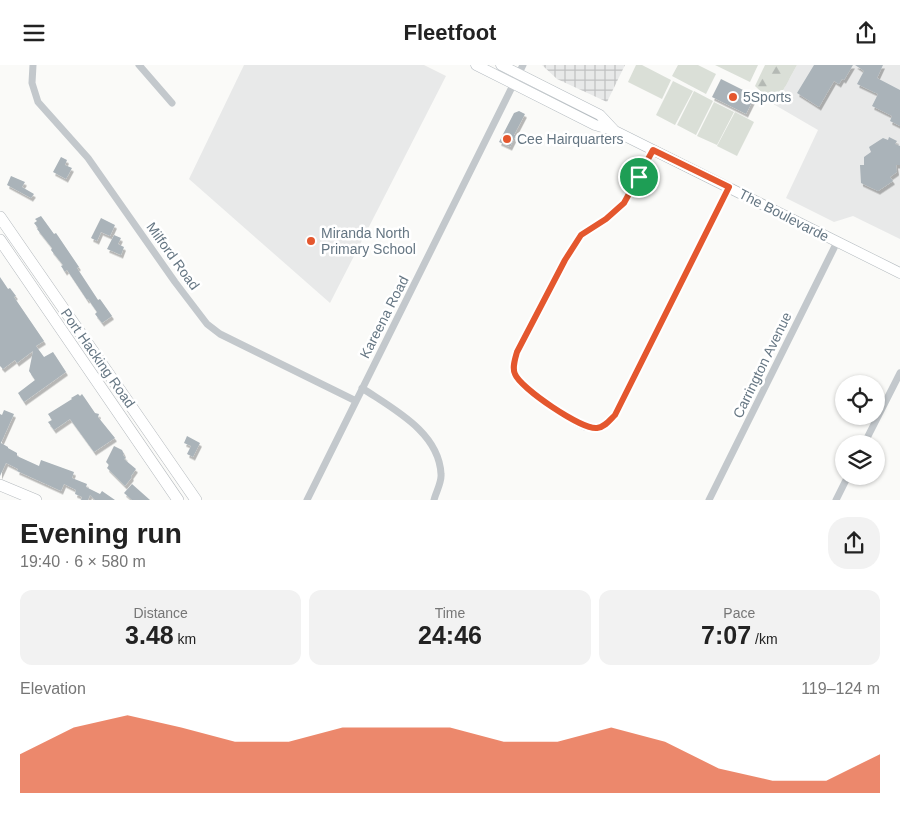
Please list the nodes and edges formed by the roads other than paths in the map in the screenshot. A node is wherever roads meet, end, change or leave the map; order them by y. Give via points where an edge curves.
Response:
1 (33, 65) edge
2 (139, 65) edge
3 (476, 65) edge
4 (501, 65) edge
5 (521, 69) edge
6 (514, 84) junction
7 (172, 103) dead end
8 (614, 131) junction
9 (653, 150) junction
10 (729, 187) junction
11 (0, 217) edge
12 (0, 241) edge
13 (837, 242) junction
14 (900, 273) edge
15 (900, 373) edge
16 (362, 388) junction
17 (356, 401) junction
18 (869, 435) edge
19 (0, 485) edge
20 (844, 485) edge
21 (36, 500) edge
22 (178, 500) edge
23 (196, 500) edge
24 (307, 500) edge
25 (434, 500) edge
26 (709, 500) edge
27 (836, 500) edge

1 - 17 street, Milford Road via 32,83 38,102 98,171 207,324 220,334
2 - 7 street
3 - 6 main road, The Boulevarde
4 - 5 main road, The Boulevarde
5 - 6 street, Kareena Road
5 - 8 main road, The Boulevarde via 600,115
6 - 8 main road, The Boulevarde via 595,125
6 - 16 street, Kareena Road
8 - 9 main road, The Boulevarde
9 - 10 main road, The Boulevarde
9 - 10 street via 624,203 581,235 517,352 514,373 518,380 585,427 598,428 615,415
10 - 13 main road, The Boulevarde
11 - 23 main road, Port Hacking Road
12 - 22 main road, Port Hacking Road
13 - 14 main road, The Boulevarde
13 - 26 street, Carrington Avenue
15 - 18 street
16 - 17 street, Kareena Road
16 - 25 street via 423,433 436,452 442,475
17 - 24 street, Kareena Road
19 - 21 main road
20 - 27 street

